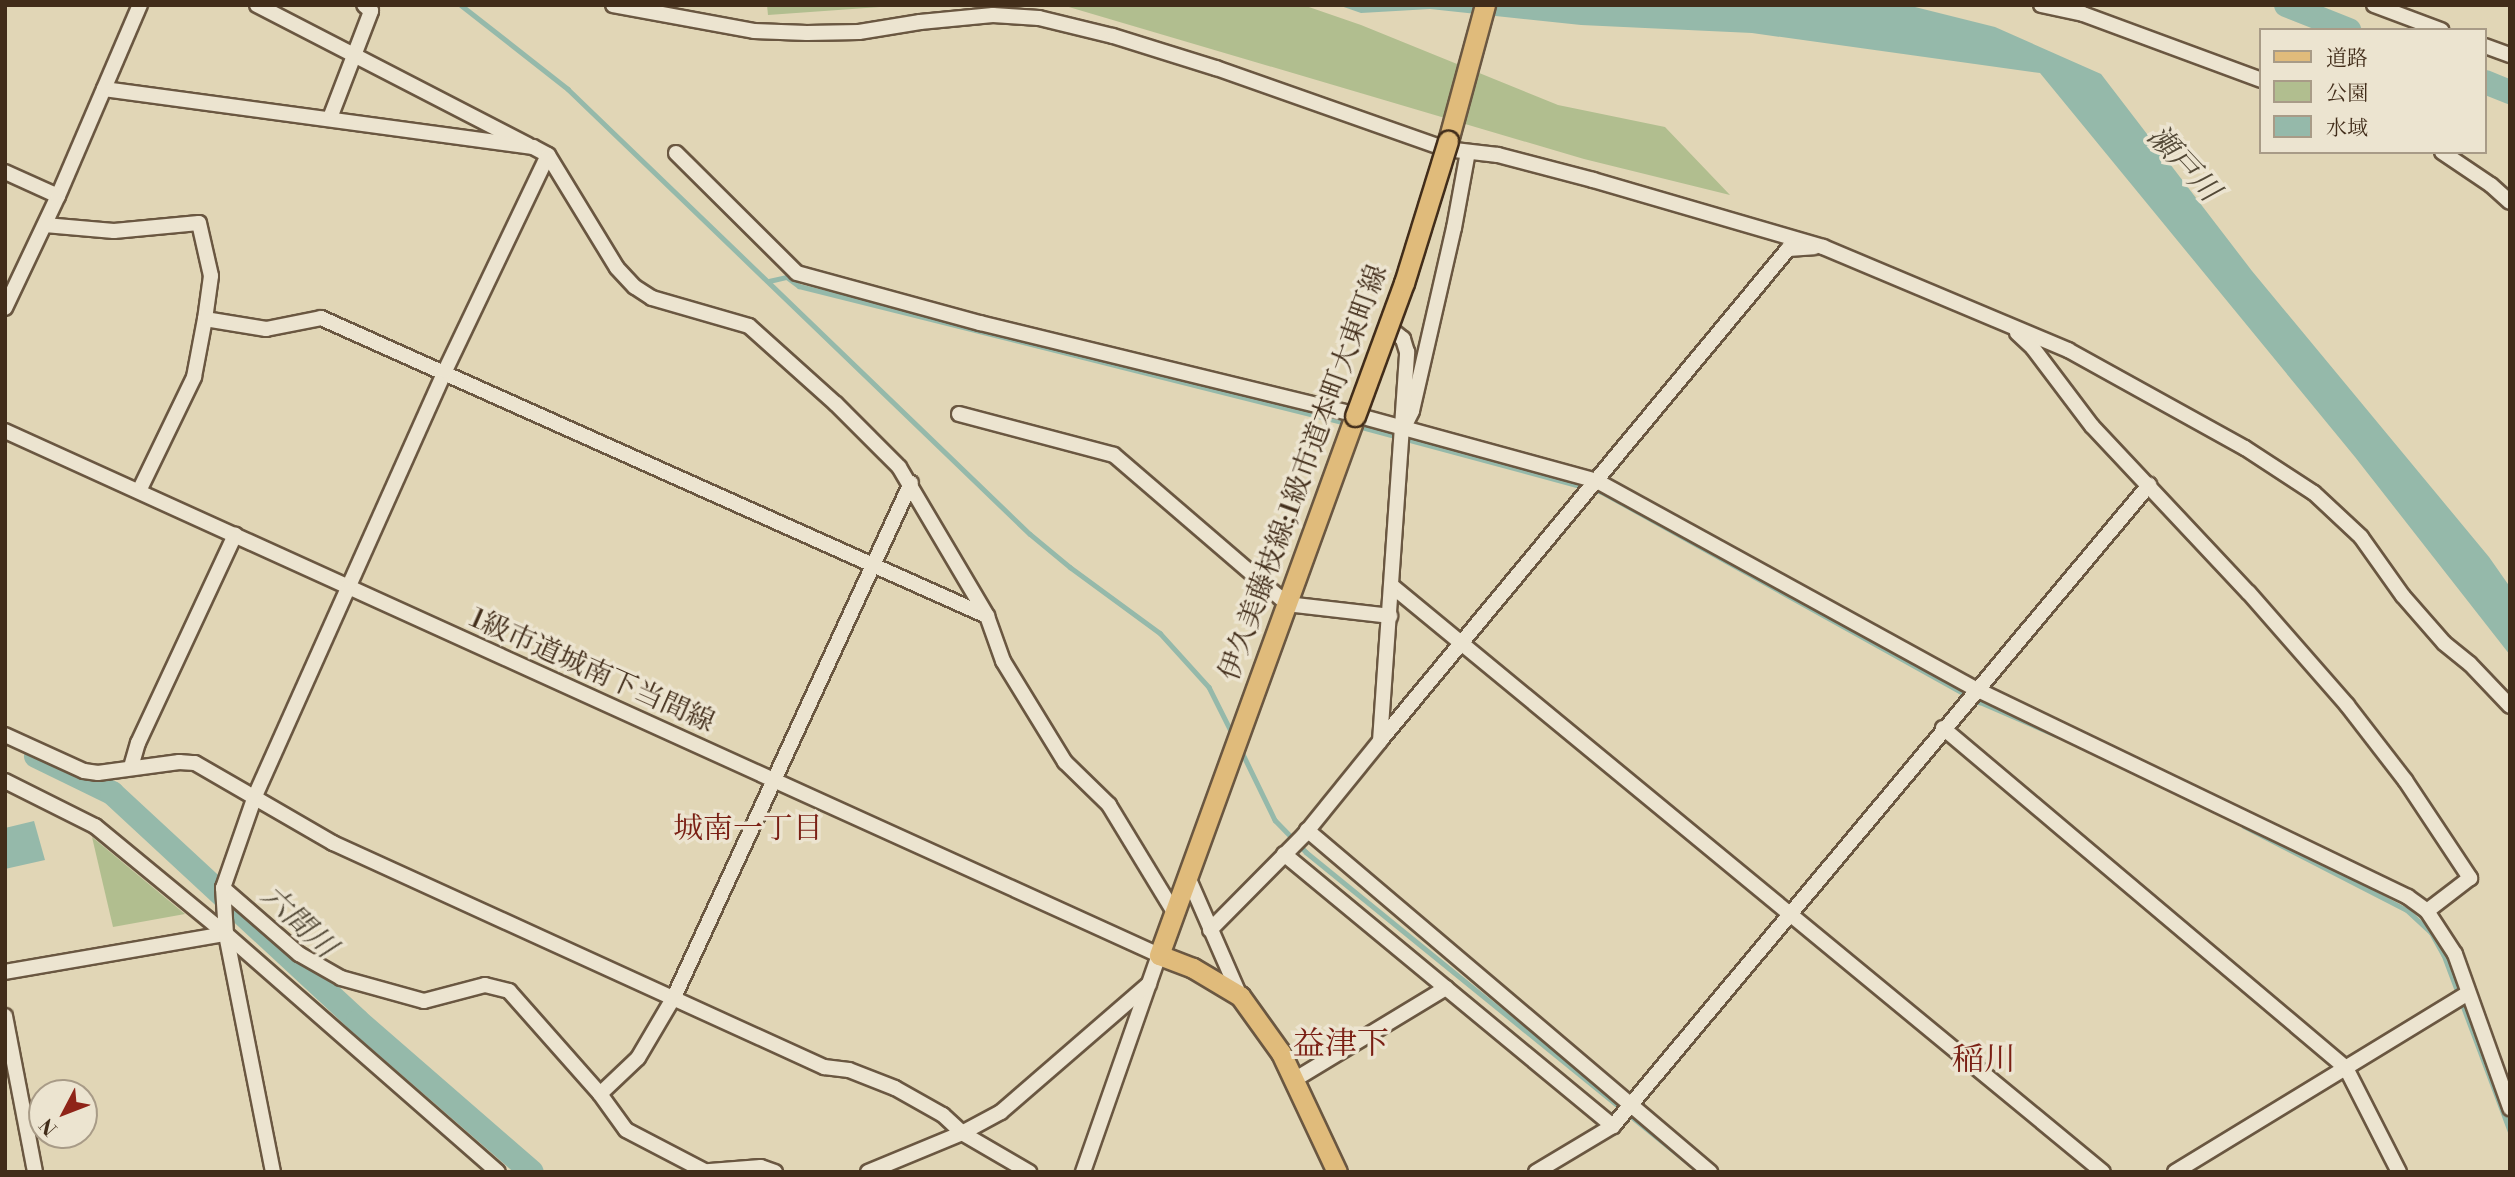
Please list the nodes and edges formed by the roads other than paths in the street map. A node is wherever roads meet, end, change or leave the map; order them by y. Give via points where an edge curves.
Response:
1 (140, 5) edge
2 (257, 5) edge
3 (364, 5) edge
4 (614, 5) edge
5 (1485, 5) edge
6 (2041, 5) edge
7 (2374, 5) edge
8 (2436, 28) edge
9 (2487, 47) edge
10 (354, 54) junction
11 (2510, 55) edge
12 (2260, 80) edge
13 (104, 89) junction
14 (330, 118) junction
15 (533, 147) junction
16 (1446, 149) junction
17 (1468, 152) junction
18 (676, 153) dead end
19 (2445, 154) edge
20 (548, 155) junction
21 (5, 172) edge
22 (58, 196) junction
23 (2510, 202) edge
24 (44, 225) junction
25 (1823, 247) junction
26 (5, 308) edge
27 (205, 319) junction
28 (1388, 327) junction
29 (2010, 327) junction
30 (445, 371) junction
31 (959, 414) dead end
32 (1356, 415) junction
33 (1402, 429) junction
34 (5, 431) edge
35 (1597, 481) junction
36 (911, 483) junction
37 (2149, 485) junction
38 (139, 491) junction
39 (235, 535) junction
40 (872, 563) junction
41 (1392, 586) junction
42 (349, 587) junction
43 (1287, 604) junction
44 (1390, 616) junction
45 (987, 617) junction
46 (1462, 644) junction
47 (1976, 689) junction
48 (2510, 706) edge
49 (1943, 727) junction
50 (6, 738) edge
51 (1380, 740) junction
52 (131, 767) junction
53 (772, 780) junction
54 (5, 781) edge
55 (255, 796) junction
56 (1305, 832) junction
57 (1284, 853) junction
58 (1188, 877) junction
59 (223, 888) junction
60 (2427, 911) junction
61 (1174, 912) junction
62 (1790, 912) junction
63 (1210, 930) junction
64 (226, 933) junction
65 (1159, 955) junction
66 (5, 972) edge
67 (1149, 983) junction
68 (1446, 988) junction
69 (2468, 993) junction
70 (1240, 996) junction
71 (674, 997) junction
72 (5, 1016) edge
73 (2346, 1068) junction
74 (1294, 1080) junction
75 (600, 1094) junction
76 (1630, 1106) junction
77 (2510, 1108) edge
78 (1613, 1126) junction
79 (962, 1133) junction
80 (700, 1171) edge
81 (35, 1172) edge
82 (273, 1172) edge
83 (498, 1172) edge
84 (775, 1172) edge
85 (868, 1172) edge
86 (1029, 1172) edge
87 (1083, 1172) edge
88 (1337, 1172) edge
89 (1536, 1172) edge
90 (1710, 1172) edge
91 (2103, 1172) edge
92 (2175, 1172) edge
93 (2399, 1172) edge

1 - 13 street
2 - 10 street
3 - 10 street via 371,11
4 - 16 street via 754,31 807,33 859,32 993,15 1039,18 1216,68
5 - 16 main road, 伊久美藤枝線;1級市道本町大東町線
6 - 12 street via 2083,14
7 - 8 street
9 - 11 street
10 - 14 street
10 - 15 street
13 - 14 street
13 - 22 street
14 - 15 street
15 - 20 street
16 - 17 street
16 - 28 main road, 伊久美藤枝線;1級市道本町大東町線, bridge
17 - 25 street via 1498,155 1593,180
17 - 33 street via 1415,398
18 - 32 street via 797,273
19 - 23 street
20 - 30 street
20 - 36 street via 611,260 635,287 652,298 749,326 836,404
21 - 22 street
22 - 24 street
24 - 26 street
24 - 27 street via 114,231 198,223 211,276
25 - 29 street
25 - 35 street via 1788,249
27 - 30 street via 266,329 321,318
27 - 38 street via 194,377
28 - 32 main road, 伊久美藤枝線;1級市道本町大東町線, bridge
28 - 33 street via 1404,339 1407,352
29 - 37 street via 2033,348 2092,426
29 - 48 street via 2068,350 2245,448 2314,493 2361,537 2444,643
30 - 40 street
30 - 42 street
31 - 43 street via 1114,455
32 - 33 street
32 - 43 main road, 伊久美藤枝線;1級市道本町大東町線
33 - 35 street
33 - 41 street
34 - 38 street, 1級市道城南下当間線
35 - 46 street
35 - 47 street
36 - 40 street
36 - 45 street
37 - 47 street
37 - 60 street via 2347,705 2413,791 2470,878
38 - 39 street, 1級市道城南下当間線
39 - 42 street, 1級市道城南下当間線
39 - 52 street
40 - 45 street
40 - 53 street
41 - 44 street
41 - 46 street
42 - 53 street, 1級市道城南下当間線
42 - 55 street
43 - 44 street
43 - 58 main road, 伊久美藤枝線;1級市道本町大東町線
44 - 51 street
45 - 61 street via 1003,661 1065,762 1110,804
46 - 51 street
46 - 62 street
47 - 49 street
47 - 60 street via 2408,897
49 - 62 street
49 - 73 street
50 - 52 street via 84,771
51 - 56 street
52 - 55 street via 195,763
53 - 65 street, 1級市道城南下当間線
53 - 71 street
54 - 64 street via 95,826
55 - 59 street
55 - 71 street via 333,843
56 - 57 street
56 - 76 street
57 - 63 street
57 - 68 street
58 - 61 main road, 伊久美藤枝線;1級市道本町大東町線
58 - 63 street
59 - 64 street
59 - 75 street via 299,954 341,978 424,1001 485,985 509,991
60 - 69 street via 2455,954
61 - 65 main road, 伊久美藤枝線;1級市道本町大東町線
62 - 76 street
62 - 91 street
63 - 70 street
64 - 66 street
64 - 82 street
64 - 83 street
65 - 67 street
65 - 70 main road via 1194,968
67 - 79 street via 1001,1112
67 - 87 street
68 - 74 street
68 - 78 street
69 - 73 street
69 - 77 street
70 - 74 main road via 1281,1053
71 - 75 street via 638,1058
71 - 79 street via 824,1067 849,1070 895,1088 943,1115
72 - 81 street
73 - 92 street
73 - 93 street
74 - 88 main road
75 - 80 street via 626,1130
76 - 78 street
76 - 90 street
78 - 89 street
79 - 85 street
79 - 86 street
80 - 84 street via 761,1167

